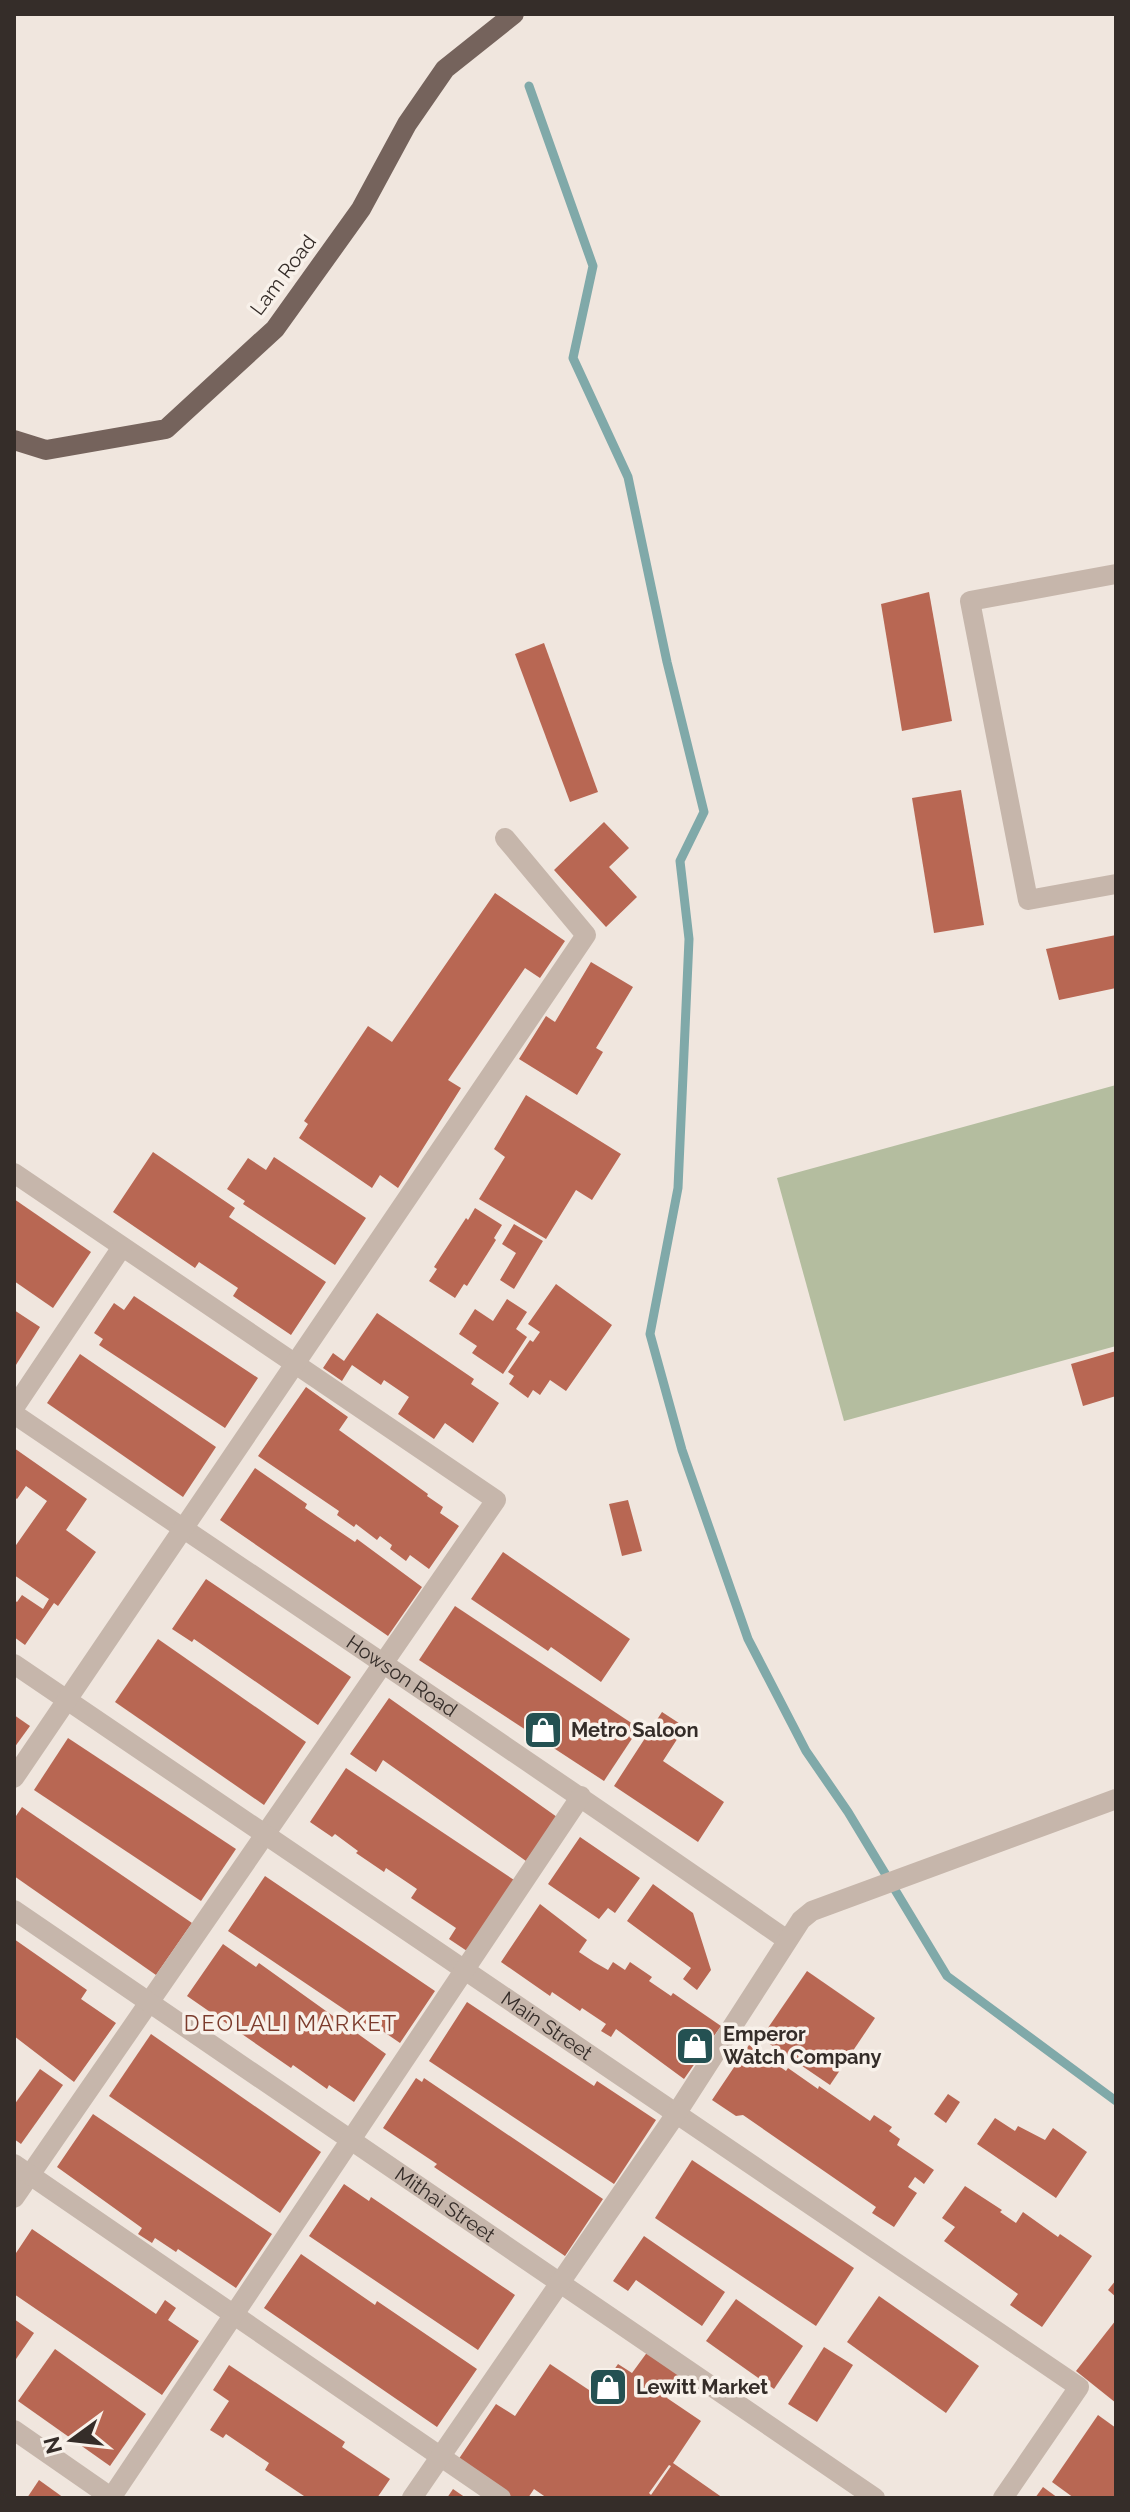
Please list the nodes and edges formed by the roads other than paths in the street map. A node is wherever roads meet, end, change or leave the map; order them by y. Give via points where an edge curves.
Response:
1 (514, 14) edge
2 (14, 440) edge
3 (1116, 574) edge
4 (505, 838) dead end
5 (1116, 884) edge
6 (14, 1173) edge
7 (122, 1247) junction
8 (295, 1364) junction
9 (14, 1411) edge
10 (184, 1529) junction
11 (14, 1664) edge
12 (382, 1665) junction
13 (66, 1700) junction
14 (14, 1778) edge
15 (581, 1796) junction
16 (1116, 1799) edge
17 (264, 1835) junction
18 (14, 1910) edge
19 (787, 1940) junction
20 (465, 1970) junction
21 (149, 2002) junction
22 (676, 2114) junction
23 (351, 2140) junction
24 (22, 2169) edge
25 (14, 2198) edge
26 (559, 2282) junction
27 (234, 2315) junction
28 (14, 2430) edge
29 (440, 2456) junction
30 (112, 2498) edge
31 (412, 2498) edge
32 (501, 2498) edge
33 (875, 2498) edge
34 (1003, 2498) edge

1 - 2 main road, Lam Road via 445,69 407,124 361,209 275,329 166,429 46,450
3 - 5 street via 970,601 1028,900
4 - 8 street via 586,935
6 - 7 street
7 - 8 street
7 - 9 street
8 - 10 street
8 - 12 street via 496,1500
9 - 10 street, Howson Road
10 - 12 street, Howson Road
10 - 13 street
11 - 13 street, Main Street
12 - 15 street, Howson Road
12 - 17 street
13 - 14 street
13 - 17 street, Main Street
15 - 19 street, Howson Road
15 - 20 street
16 - 19 street via 812,1911
17 - 20 street, Main Street
17 - 21 street
18 - 21 street, Mithai Street
19 - 22 street
20 - 22 street, Main Street
20 - 23 street
21 - 23 street, Mithai Street
21 - 24 street
22 - 26 street
22 - 34 street, Main Street via 1079,2387
23 - 26 street, Mithai Street
23 - 27 street
24 - 25 street
24 - 27 street
26 - 29 street
26 - 33 street, Mithai Street
27 - 29 street
27 - 30 street
28 - 30 street
29 - 31 street
29 - 32 street

